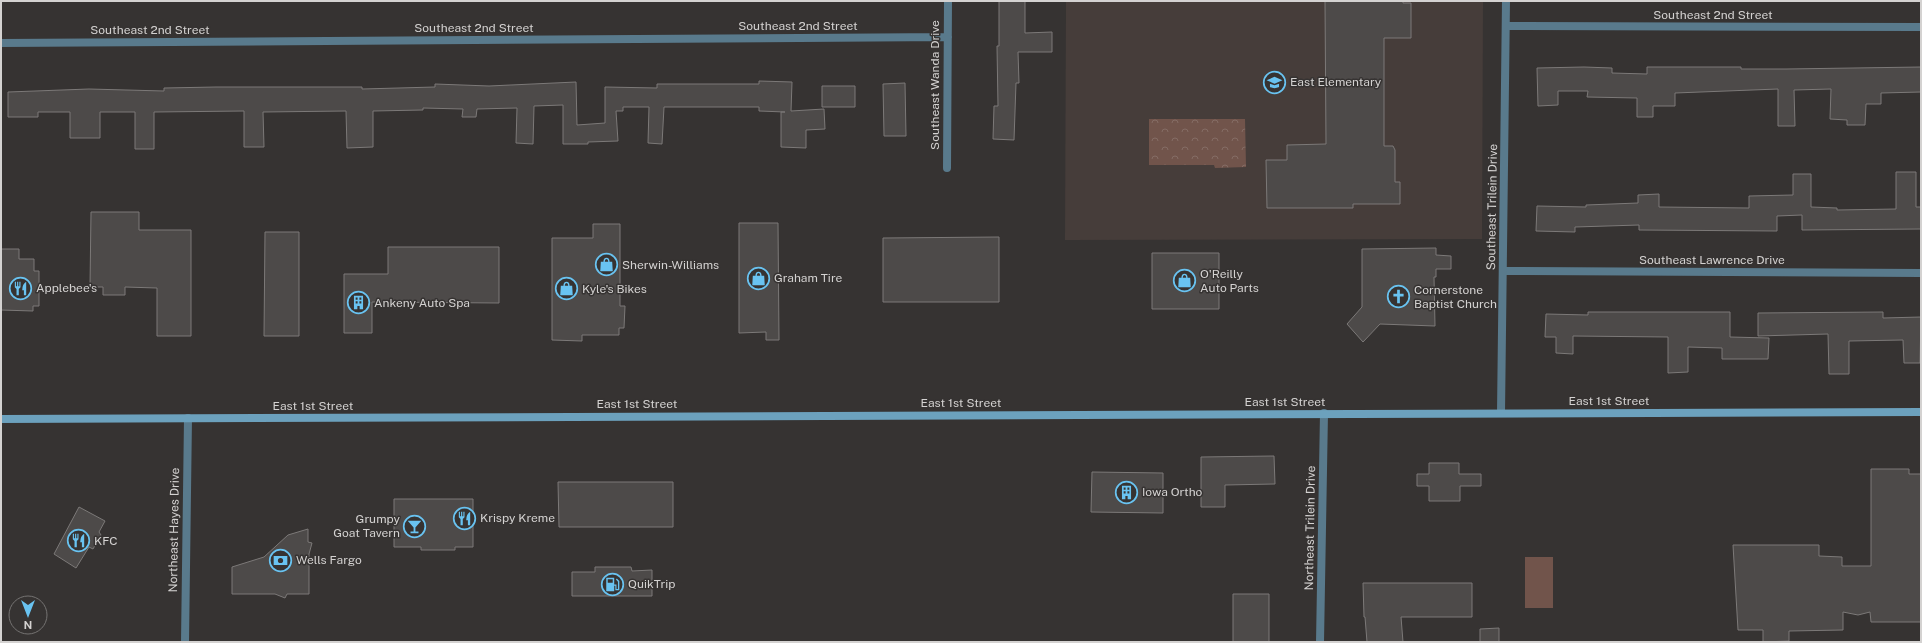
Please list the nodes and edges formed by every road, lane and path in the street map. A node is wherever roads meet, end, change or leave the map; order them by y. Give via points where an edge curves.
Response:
1 (948, 1) edge
2 (1506, 1) edge
3 (1506, 26) junction
4 (1921, 27) edge
5 (948, 37) junction
6 (1, 43) edge
7 (947, 168) dead end
8 (1503, 271) junction
9 (1921, 273) edge
10 (1921, 412) edge
11 (1324, 413) junction
12 (1501, 413) junction
13 (188, 418) junction
14 (1, 419) edge
15 (185, 642) edge
16 (1320, 642) edge

1 - 5 street, Southeast Wanda Drive
2 - 3 street, Southeast Trilein Drive
3 - 4 street, Southeast 2nd Street
3 - 8 street, Southeast Trilein Drive
5 - 6 street, Southeast 2nd Street
5 - 7 street, Southeast Wanda Drive
8 - 9 street, Southeast Lawrence Drive
8 - 12 street, Southeast Trilein Drive
10 - 12 main road, East 1st Street
11 - 12 main road, East 1st Street
11 - 13 main road, East 1st Street
11 - 16 street, Northeast Trilein Drive
13 - 14 main road, East 1st Street
13 - 15 street, Northeast Hayes Drive

